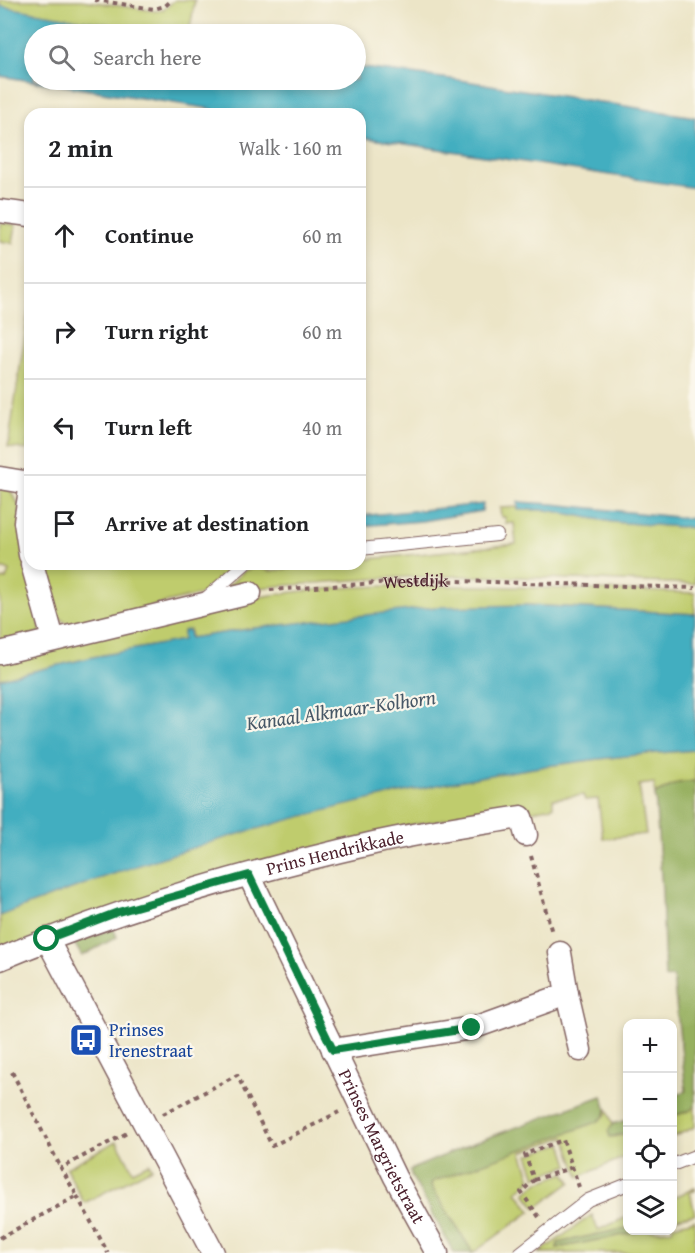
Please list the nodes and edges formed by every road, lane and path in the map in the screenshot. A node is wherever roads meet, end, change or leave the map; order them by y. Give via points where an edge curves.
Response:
1 (95, 0) edge
2 (171, 0) edge
3 (0, 211) edge
4 (24, 214) edge
5 (0, 478) edge
6 (24, 482) edge
7 (496, 535) dead end
8 (366, 548) edge
9 (34, 570) edge
10 (238, 570) edge
11 (695, 588) edge
12 (250, 593) joint
13 (197, 606) junction
14 (53, 639) junction
15 (0, 653) edge
16 (526, 835) joint
17 (249, 875) junction
18 (47, 939) junction
19 (560, 953) joint
20 (0, 959) edge
21 (567, 994) junction
22 (333, 1050) junction
23 (580, 1050) dead end
24 (12, 1072) dead end
25 (695, 1156) edge
26 (677, 1163) edge
27 (573, 1167) junction
28 (61, 1168) dead end
29 (534, 1180) junction
30 (623, 1186) edge
31 (77, 1196) dead end
32 (588, 1200) junction
33 (549, 1230) junction
34 (108, 1253) edge
35 (213, 1253) edge
36 (437, 1253) edge
37 (520, 1253) edge

1 - 2 path via 154,9
3 - 4 street
5 - 6 street
7 - 8 lane
9 - 14 street
10 - 13 lane
11 - 12 path, Westdijk via 423,580
12 - 13 street
13 - 14 street
14 - 15 street
16 - 17 street, Prins Hendrikkade via 522,816 375,843
16 - 19 path
17 - 18 street, Prins Hendrikkade via 118,912
17 - 22 street, Prinses Margrietstraat
18 - 20 street, Prins Hendrikkade
18 - 35 street
19 - 21 street
21 - 22 street via 472,1028
21 - 23 street
22 - 36 street, Prinses Margrietstraat
24 - 28 path
25 - 26 lane
27 - 29 path
27 - 29 path via 563,1140 525,1154
27 - 32 path
29 - 33 path via 521,1192
30 - 32 lane
31 - 34 path
32 - 33 lane
33 - 37 lane

